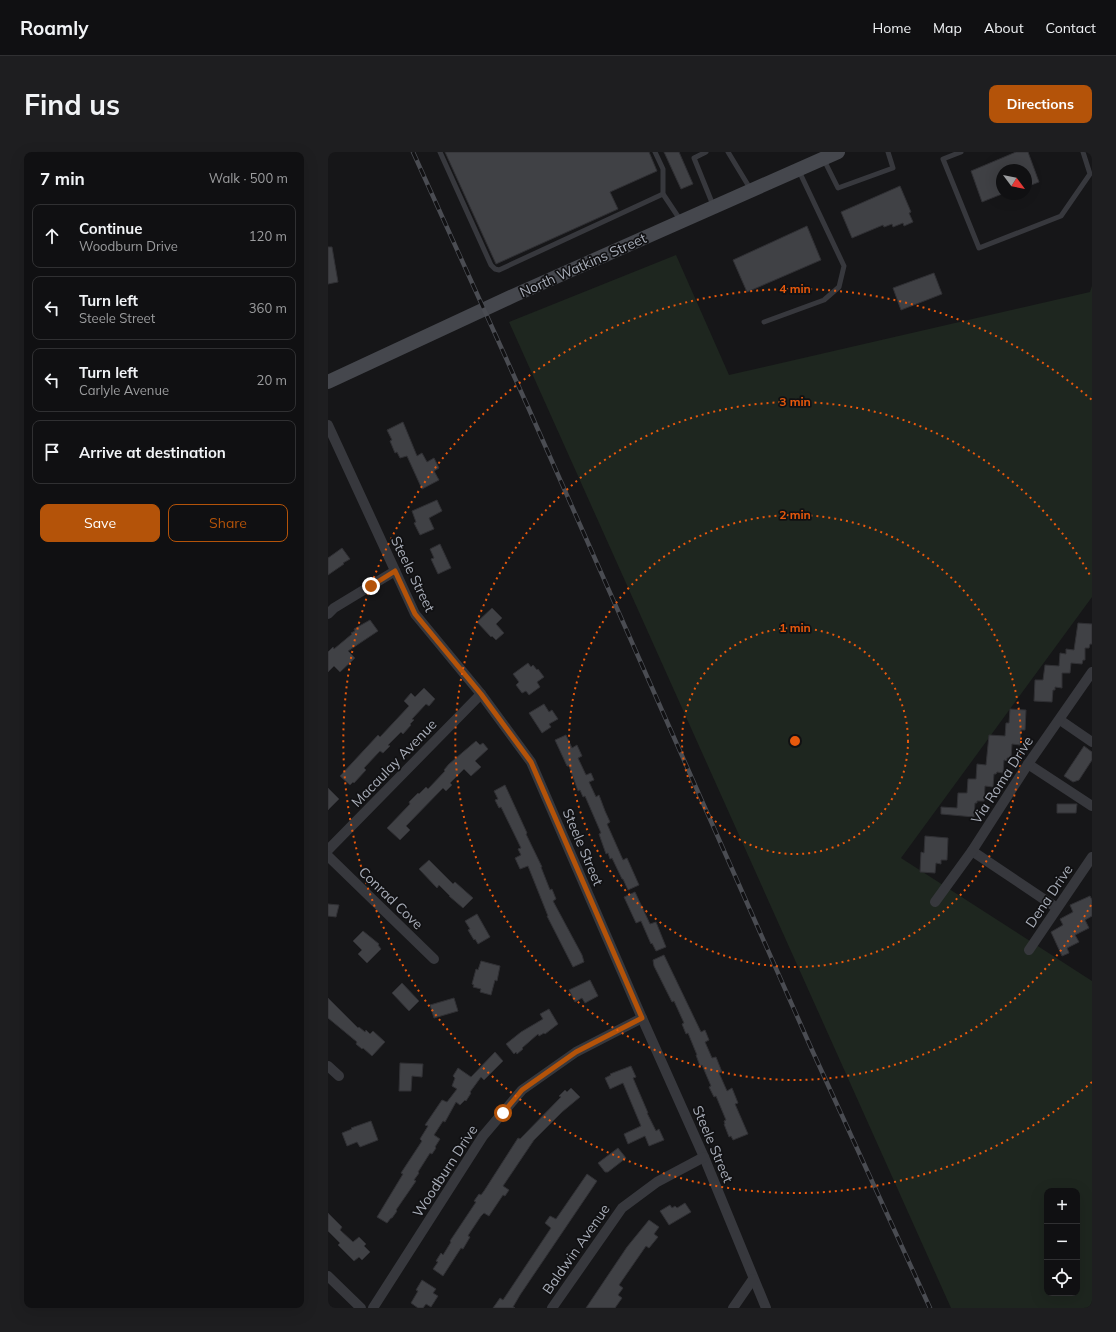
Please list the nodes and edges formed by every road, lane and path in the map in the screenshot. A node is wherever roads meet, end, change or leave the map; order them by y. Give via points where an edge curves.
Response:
1 (440, 152) edge
2 (655, 152) edge
3 (706, 152) edge
4 (728, 152) edge
5 (838, 152) edge
6 (888, 152) edge
7 (961, 152) edge
8 (1083, 152) edge
9 (823, 159) junction
10 (798, 170) junction
11 (752, 190) junction
12 (663, 194) junction
13 (714, 207) junction
14 (682, 221) junction
15 (764, 322) dead end
16 (328, 382) edge
17 (328, 425) edge
18 (395, 571) junction
19 (328, 614) edge
20 (1092, 672) edge
21 (481, 694) junction
22 (1060, 720) junction
23 (1092, 742) edge
24 (1028, 764) junction
25 (1092, 806) edge
26 (328, 850) edge
27 (972, 851) junction
28 (328, 856) edge
29 (1092, 857) edge
30 (935, 902) dead end
31 (1057, 908) junction
32 (1029, 950) dead end
33 (434, 959) dead end
34 (642, 1018) junction
35 (328, 1066) edge
36 (339, 1076) dead end
37 (704, 1157) junction
38 (328, 1276) edge
39 (753, 1279) junction
40 (361, 1308) edge
41 (373, 1308) edge
42 (552, 1308) edge
43 (733, 1308) edge
44 (766, 1308) edge

1 - 12 lane via 492,265 494,269 499,270
2 - 12 lane via 663,169
3 - 13 lane via 694,158
4 - 11 lane
5 - 9 main road, North Watkins Street
6 - 9 lane via 893,168 838,188
7 - 8 lane via 943,159 979,248 1060,216 1090,174
9 - 10 main road, North Watkins Street
10 - 11 main road, North Watkins Street
10 - 15 lane via 844,266 839,287 824,300
11 - 13 main road, North Watkins Street
12 - 14 lane
13 - 14 main road, North Watkins Street
14 - 16 main road, North Watkins Street
17 - 18 street, Steele Street
18 - 19 street
18 - 21 street, Steele Street via 415,614
20 - 22 street, Via Roma Drive
21 - 26 street, Macaulay Avenue
21 - 34 street, Steele Street via 531,762
22 - 23 street
22 - 24 street, Via Roma Drive
24 - 25 street
24 - 27 street, Via Roma Drive
27 - 30 street, Via Roma Drive
27 - 31 street
28 - 33 street, Conrad Cove
29 - 31 street, Dena Drive
31 - 32 street, Dena Drive
34 - 37 street, Steele Street
34 - 41 street, Woodburn Drive via 576,1052 522,1090 483,1136
35 - 36 street
37 - 39 street, Steele Street
37 - 42 street, Baldwin Avenue via 657,1182 622,1208
38 - 40 street
39 - 43 street
39 - 44 street, Steele Street

